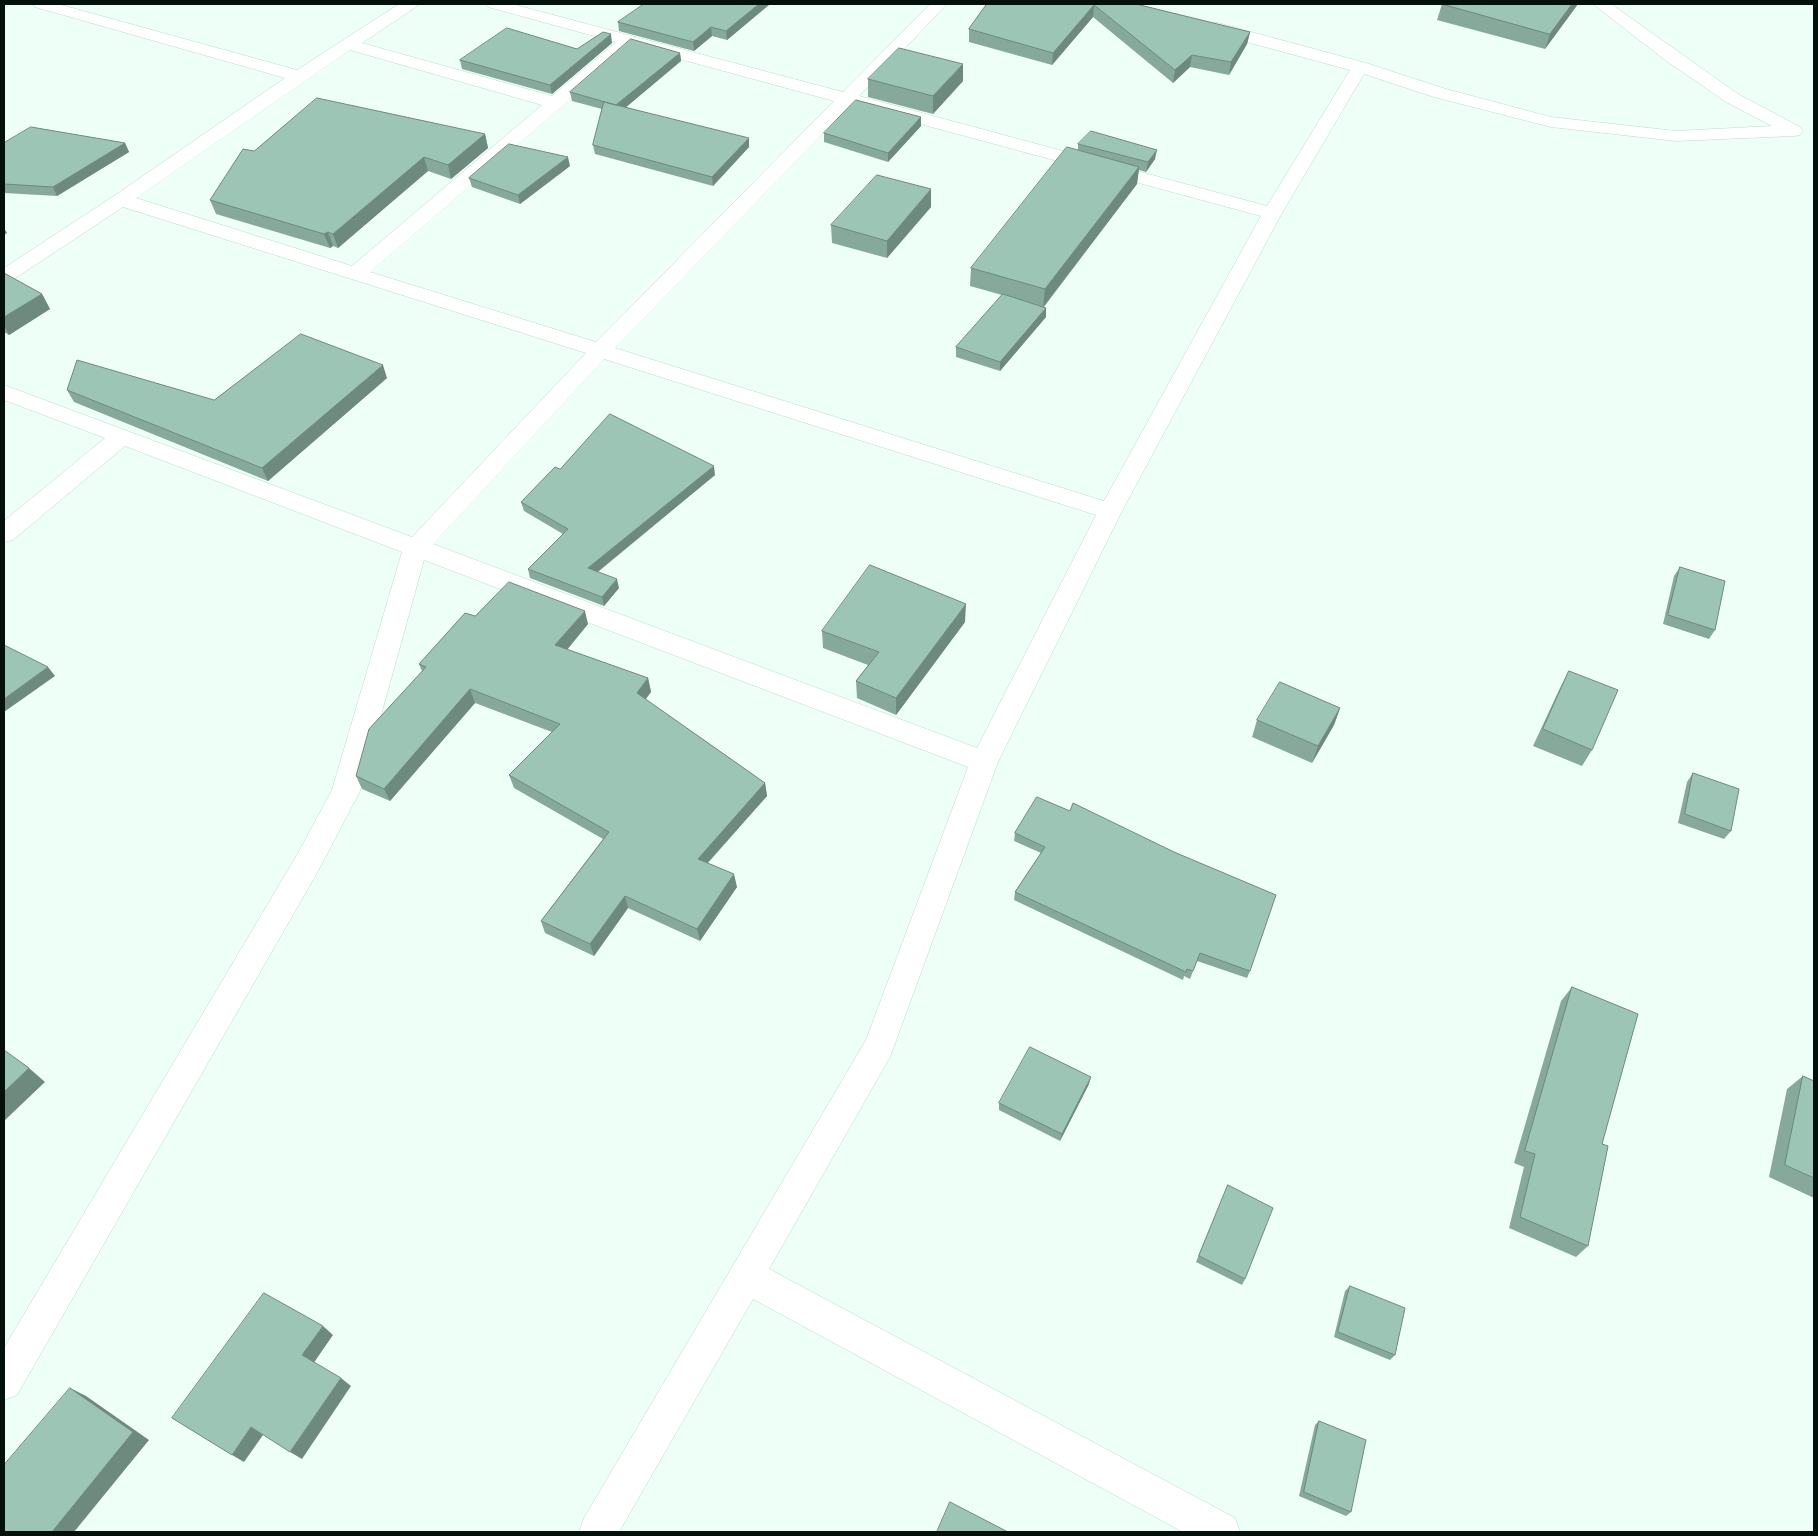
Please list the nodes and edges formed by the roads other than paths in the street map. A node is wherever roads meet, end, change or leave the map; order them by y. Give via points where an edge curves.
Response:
1 (41, 4) edge
2 (410, 4) edge
3 (494, 4) edge
4 (939, 4) edge
5 (1601, 4) edge
6 (1196, 23) edge
7 (629, 40) junction
8 (347, 44) junction
9 (1360, 67) junction
10 (299, 76) junction
11 (848, 99) junction
12 (556, 103) junction
13 (121, 200) junction
14 (1272, 213) junction
15 (355, 274) junction
16 (4, 277) edge
17 (600, 351) junction
18 (4, 392) edge
19 (121, 437) junction
20 (1110, 511) junction
21 (4, 534) edge
22 (415, 548) junction
23 (984, 762) junction
24 (746, 1276) junction
25 (4, 1382) edge
26 (598, 1532) edge
27 (1221, 1532) edge

1 - 10 street
2 - 8 street
3 - 7 street
4 - 11 street
5 - 9 street via 1732,98 1794,131 1676,136 1551,122 1440,93
6 - 9 street
7 - 11 street
7 - 12 street
8 - 10 street
8 - 12 street
9 - 14 street
10 - 13 street
11 - 14 street
11 - 17 street
12 - 15 street
13 - 15 street
13 - 16 street
14 - 20 street
15 - 17 street
17 - 20 street
17 - 22 street
18 - 19 street
19 - 21 street
19 - 22 street
20 - 23 street
22 - 23 street
22 - 25 street via 346,791 307,864
23 - 24 street via 879,1047
24 - 26 street
24 - 27 street

